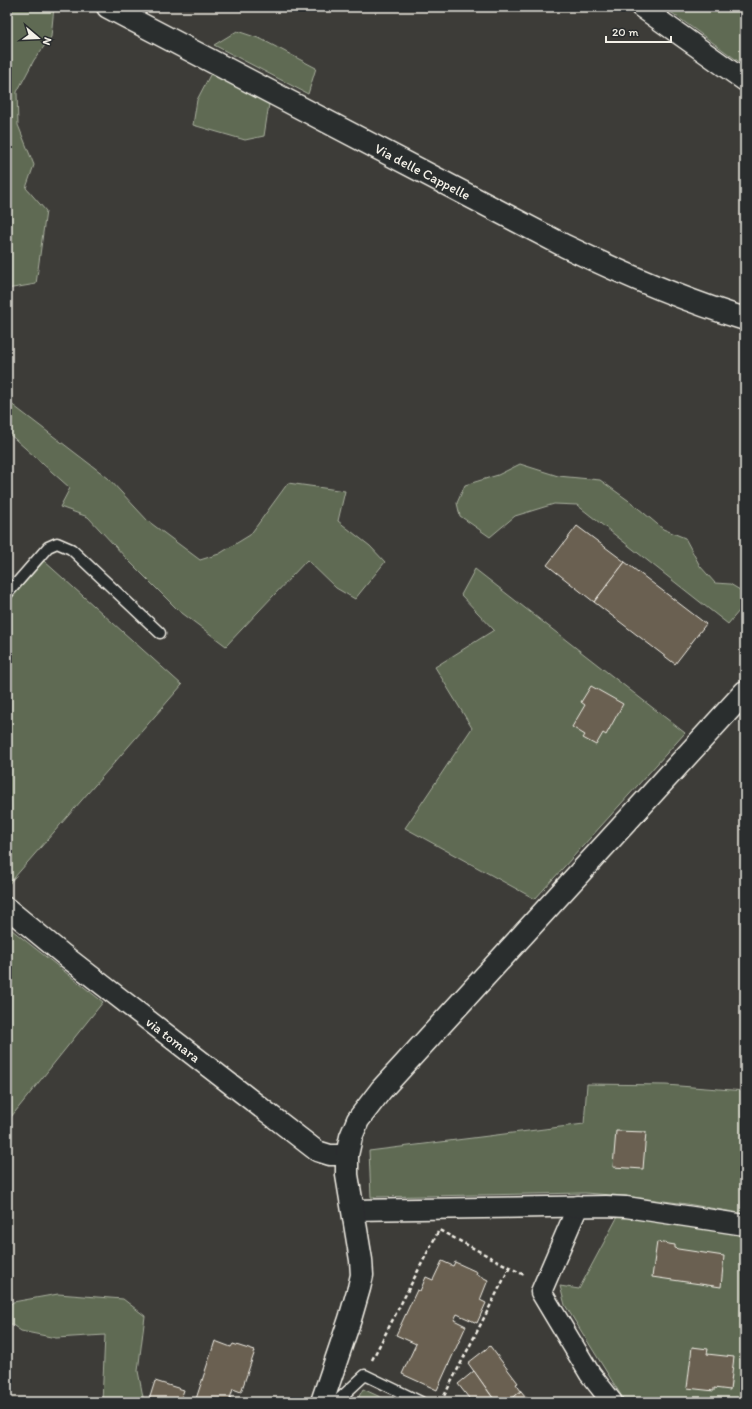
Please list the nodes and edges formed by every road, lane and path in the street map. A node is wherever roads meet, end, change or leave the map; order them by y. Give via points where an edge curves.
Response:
1 (108, 7) edge
2 (641, 7) edge
3 (745, 82) edge
4 (745, 319) edge
5 (7, 594) edge
6 (160, 632) dead end
7 (745, 692) edge
8 (7, 908) edge
9 (347, 1155) junction
10 (578, 1206) junction
11 (353, 1210) junction
12 (745, 1225) edge
13 (510, 1268) junction
14 (541, 1292) junction
15 (365, 1375) junction
16 (322, 1402) edge
17 (336, 1402) edge
18 (421, 1402) edge
19 (441, 1402) edge
20 (612, 1402) edge

1 - 4 street, Via delle Cappelle via 565,246 656,287
2 - 3 street
5 - 6 lane via 48,547 57,543 71,549
7 - 9 street via 381,1090 358,1120
8 - 9 street, via tomara via 317,1151 330,1155
9 - 11 street via 347,1175
10 - 11 street
10 - 12 street via 626,1207
10 - 14 street
11 - 16 street via 361,1260 360,1288
13 - 14 path via 528,1277
13 - 15 path via 439,1230
13 - 19 path
14 - 20 street via 590,1374
15 - 17 lane
15 - 18 lane

